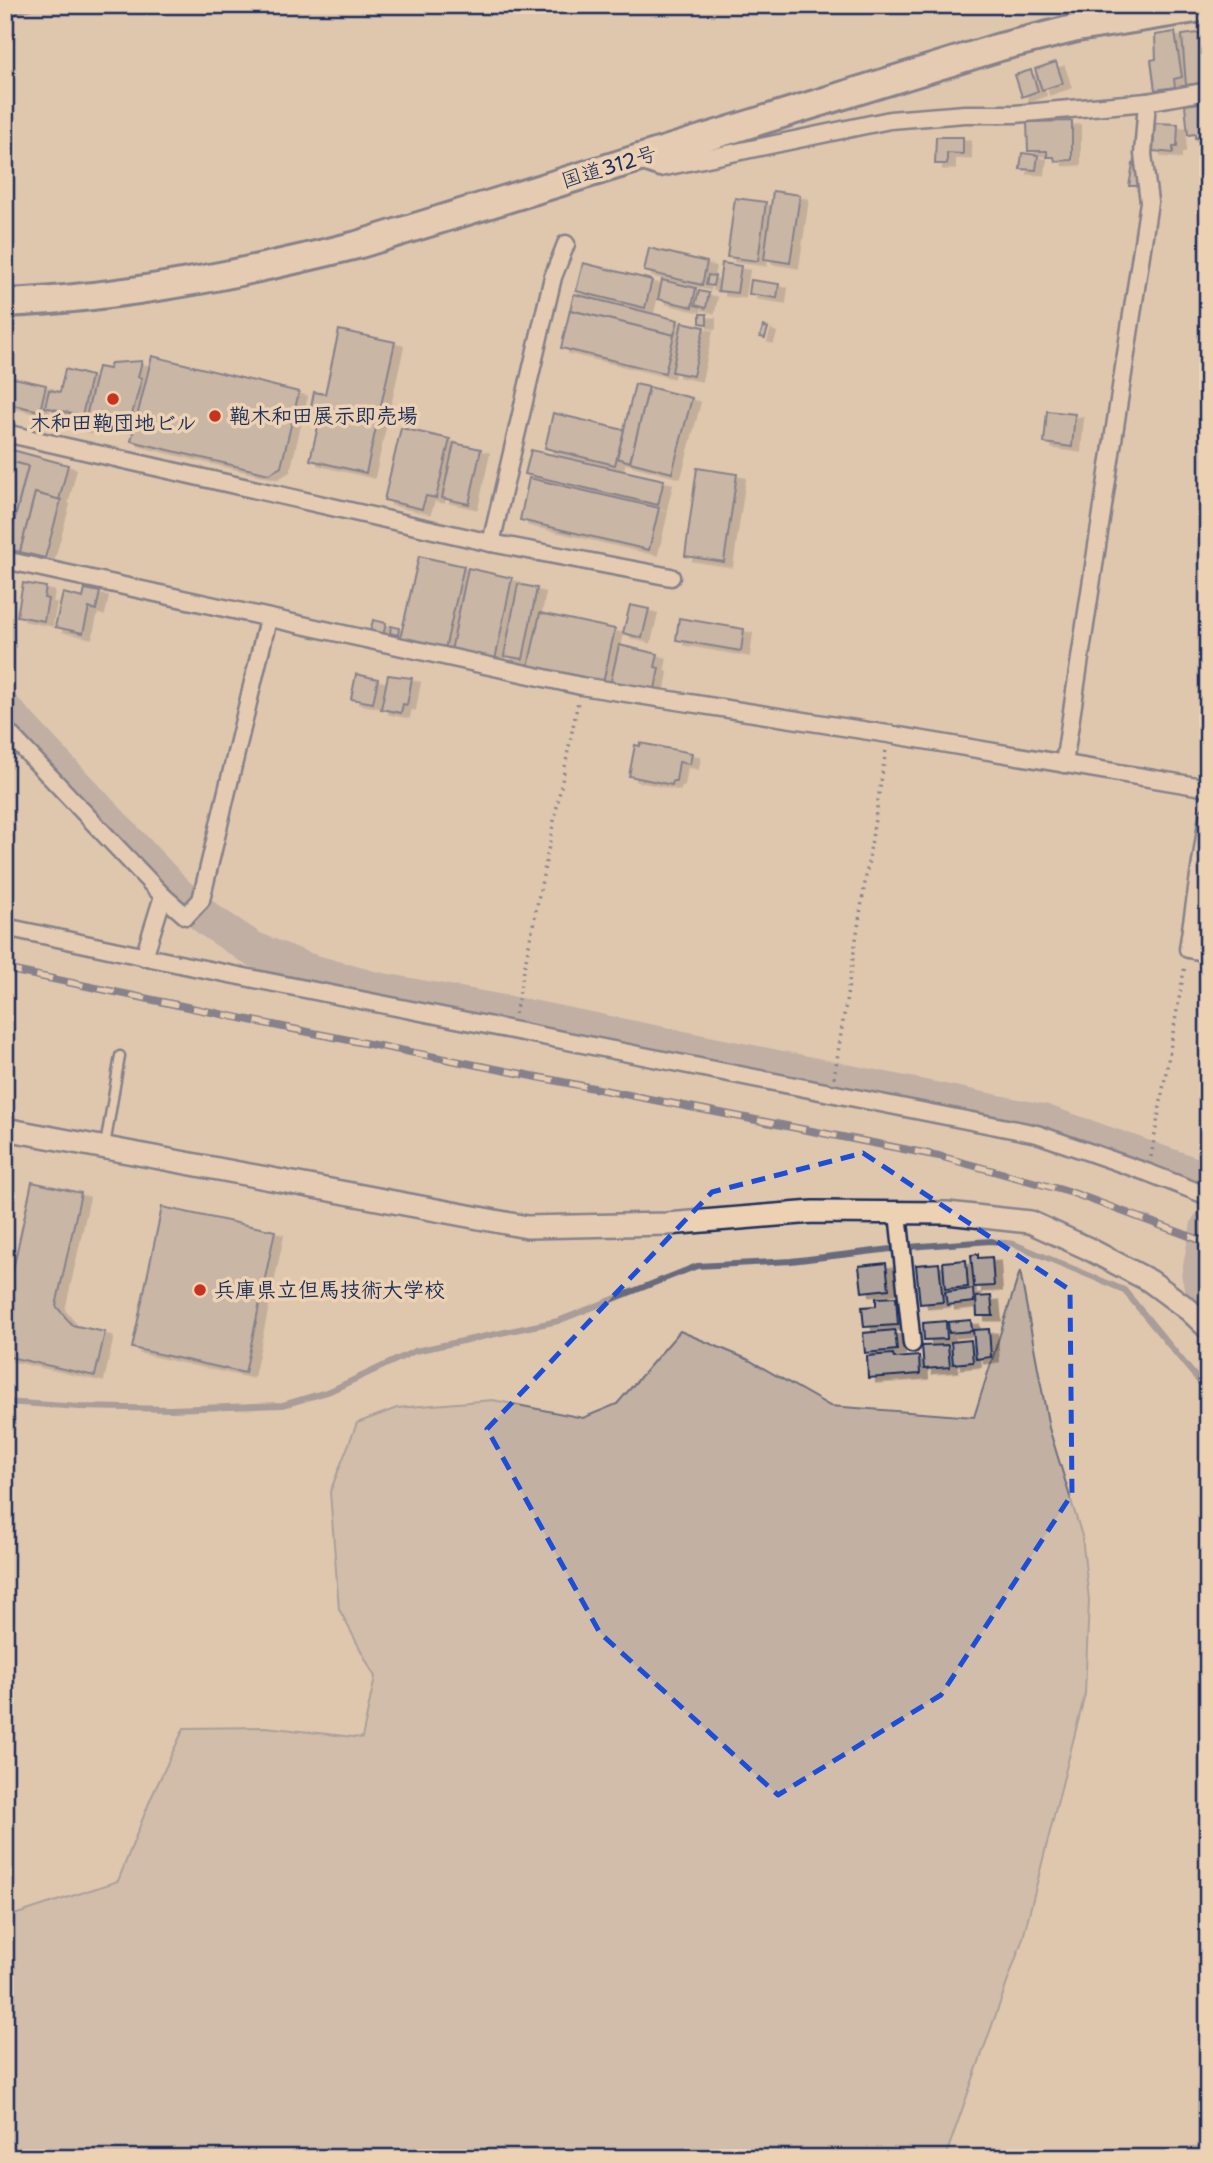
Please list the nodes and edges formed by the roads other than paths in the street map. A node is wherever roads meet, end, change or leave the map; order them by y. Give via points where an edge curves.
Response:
1 (1208, 6) edge
2 (1208, 91) edge
3 (1147, 102) junction
4 (636, 159) junction
5 (566, 244) dead end
6 (5, 303) edge
7 (5, 433) edge
8 (491, 543) junction
9 (5, 560) edge
10 (671, 577) dead end
11 (268, 619) junction
12 (5, 729) edge
13 (1064, 764) junction
14 (1208, 788) edge
15 (1208, 816) edge
16 (163, 896) junction
17 (5, 928) edge
18 (1208, 953) edge
19 (144, 957) junction
20 (120, 1056) dead end
21 (5, 1129) edge
22 (104, 1148) junction
23 (1208, 1196) edge
24 (898, 1213) junction
25 (1208, 1328) edge
26 (912, 1344) dead end

1 - 4 highway, 国道312号 via 1077,28 1000,47
2 - 3 street
3 - 4 street via 890,120 660,168
3 - 13 street via 1143,154 1149,202
4 - 6 highway, 国道312号 via 357,245 276,265 136,291
5 - 8 street via 553,277
7 - 8 street
8 - 10 street
9 - 11 street
11 - 13 street via 582,687
11 - 16 street via 201,900 186,916
12 - 16 street
13 - 14 street
15 - 18 street via 1188,949
16 - 19 street
17 - 19 street
19 - 23 street via 1037,1135
20 - 22 lane
21 - 22 street
22 - 24 street via 527,1227 667,1224 813,1212
24 - 25 street via 1030,1222 1150,1281
24 - 26 street

